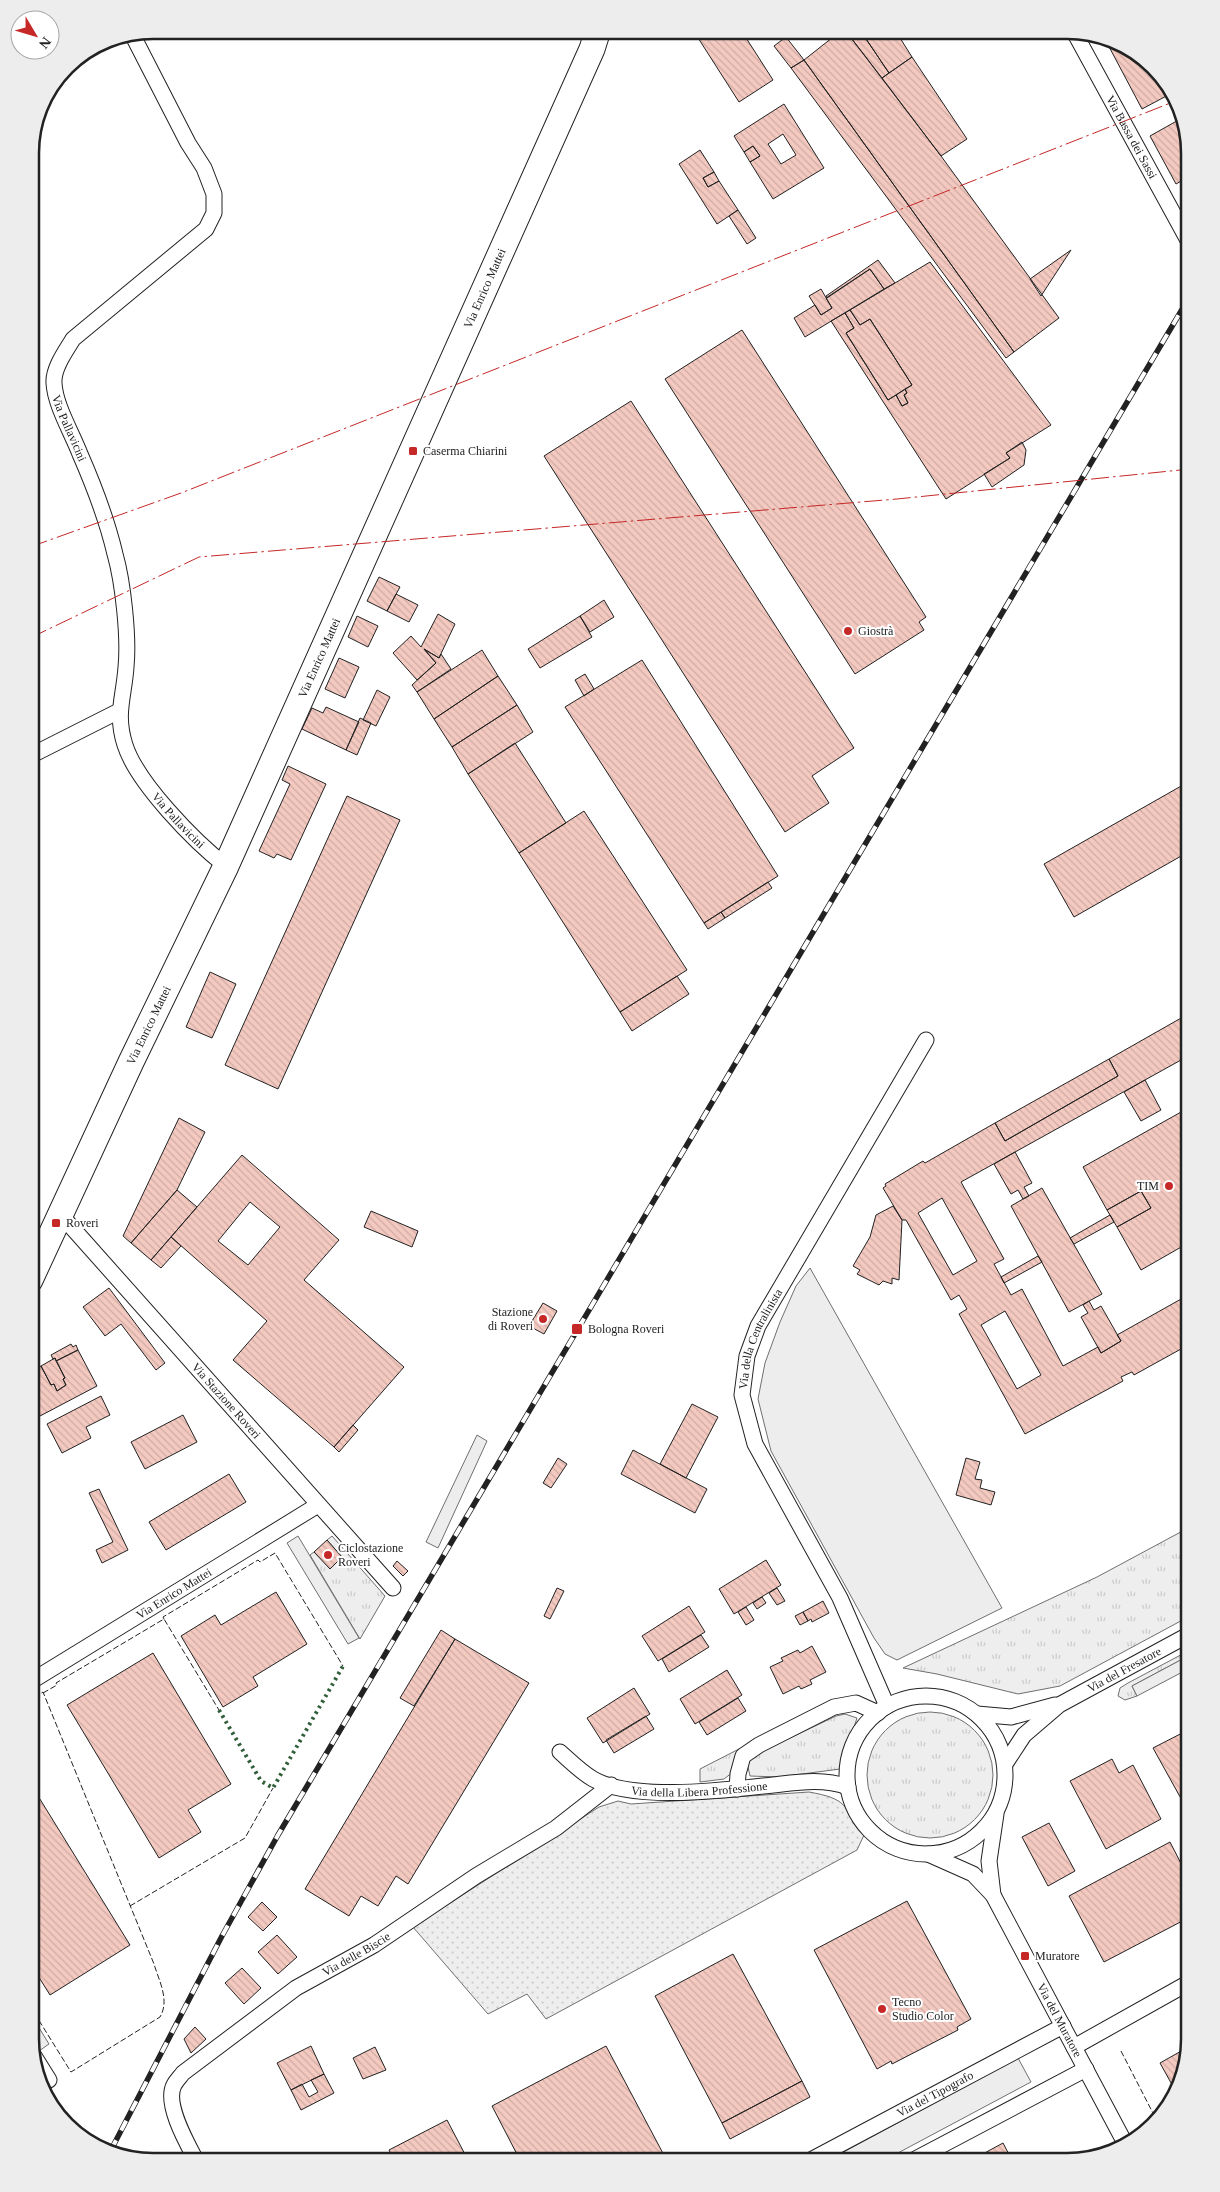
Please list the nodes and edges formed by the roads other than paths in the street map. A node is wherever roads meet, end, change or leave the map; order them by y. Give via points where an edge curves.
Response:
1 (595, 39) edge
2 (1078, 40) edge
3 (135, 41) edge
4 (1181, 228) edge
5 (119, 711) junction
6 (39, 751) edge
7 (226, 866) junction
8 (926, 1040) dead end
9 (60, 1214) junction
10 (39, 1260) edge
11 (318, 1505) junction
12 (393, 1588) dead end
13 (1181, 1639) edge
14 (39, 1676) edge
15 (1059, 1704) junction
16 (883, 1710) junction
17 (977, 1714) junction
18 (560, 1752) dead end
19 (1005, 1764) junction
20 (611, 1785) junction
21 (848, 1787) junction
22 (737, 1789) junction
23 (997, 1810) junction
24 (928, 1854) junction
25 (993, 1895) junction
26 (1181, 1987) edge
27 (1063, 2026) junction
28 (1074, 2047) junction
29 (1086, 2069) junction
30 (44, 2072) edge
31 (49, 2080) dead end
32 (1123, 2138) edge
33 (192, 2153) edge
34 (824, 2153) edge
35 (927, 2153) edge

1 - 7 main road, Via Enrico Mattei
2 - 4 street, Via Bassa dei Sassi
3 - 5 street, Via Pallavicini via 204,168 214,194 214,213 206,228 74,338 60,358 54,382 116,555 126,631 126,666
5 - 6 street
5 - 7 street, Via Pallavicini via 125,746 143,777 167,809
7 - 9 main road, Via Enrico Mattei
8 - 16 street, Via della Centralinista via 758,1326 747,1356 742,1395 755,1444 840,1598
9 - 10 main road, Via Enrico Mattei
9 - 11 street, Via Stazione Roveri
11 - 12 street, Via Stazione Roveri
11 - 14 street, Via Enrico Mattei
13 - 15 street, Via del Fresatore
15 - 17 street, Via del Fresatore via 1011,1717
15 - 19 street, Via del Fresatore via 1024,1735
16 - 17 street via 905,1698 924,1696 943,1697
16 - 21 street via 860,1732 852,1749
16 - 22 street via 856,1703 834,1707 759,1745 743,1756
17 - 19 street via 1000,1745
18 - 20 street, Via della Libera Professione via 593,1779
19 - 23 street via 1004,1788
20 - 22 street, Via della Libera Professione via 637,1792
20 - 33 street, Via delle Biscie via 556,1828 476,1876 374,1945 296,1988 183,2073 173,2086 172,2106
21 - 22 street, Via della Libera Professione via 818,1780
21 - 24 street via 862,1822 876,1836 909,1852
23 - 24 street via 985,1828 969,1842
23 - 25 street, Via del Muratore via 989,1861
24 - 25 street, Via del Muratore via 973,1874
25 - 27 street, Via del Muratore
26 - 28 street
27 - 28 street, Via del Muratore
27 - 34 street, Via del Tipografo
28 - 29 street, Via del Muratore
29 - 32 street, Via del Muratore
29 - 35 street
30 - 31 street

